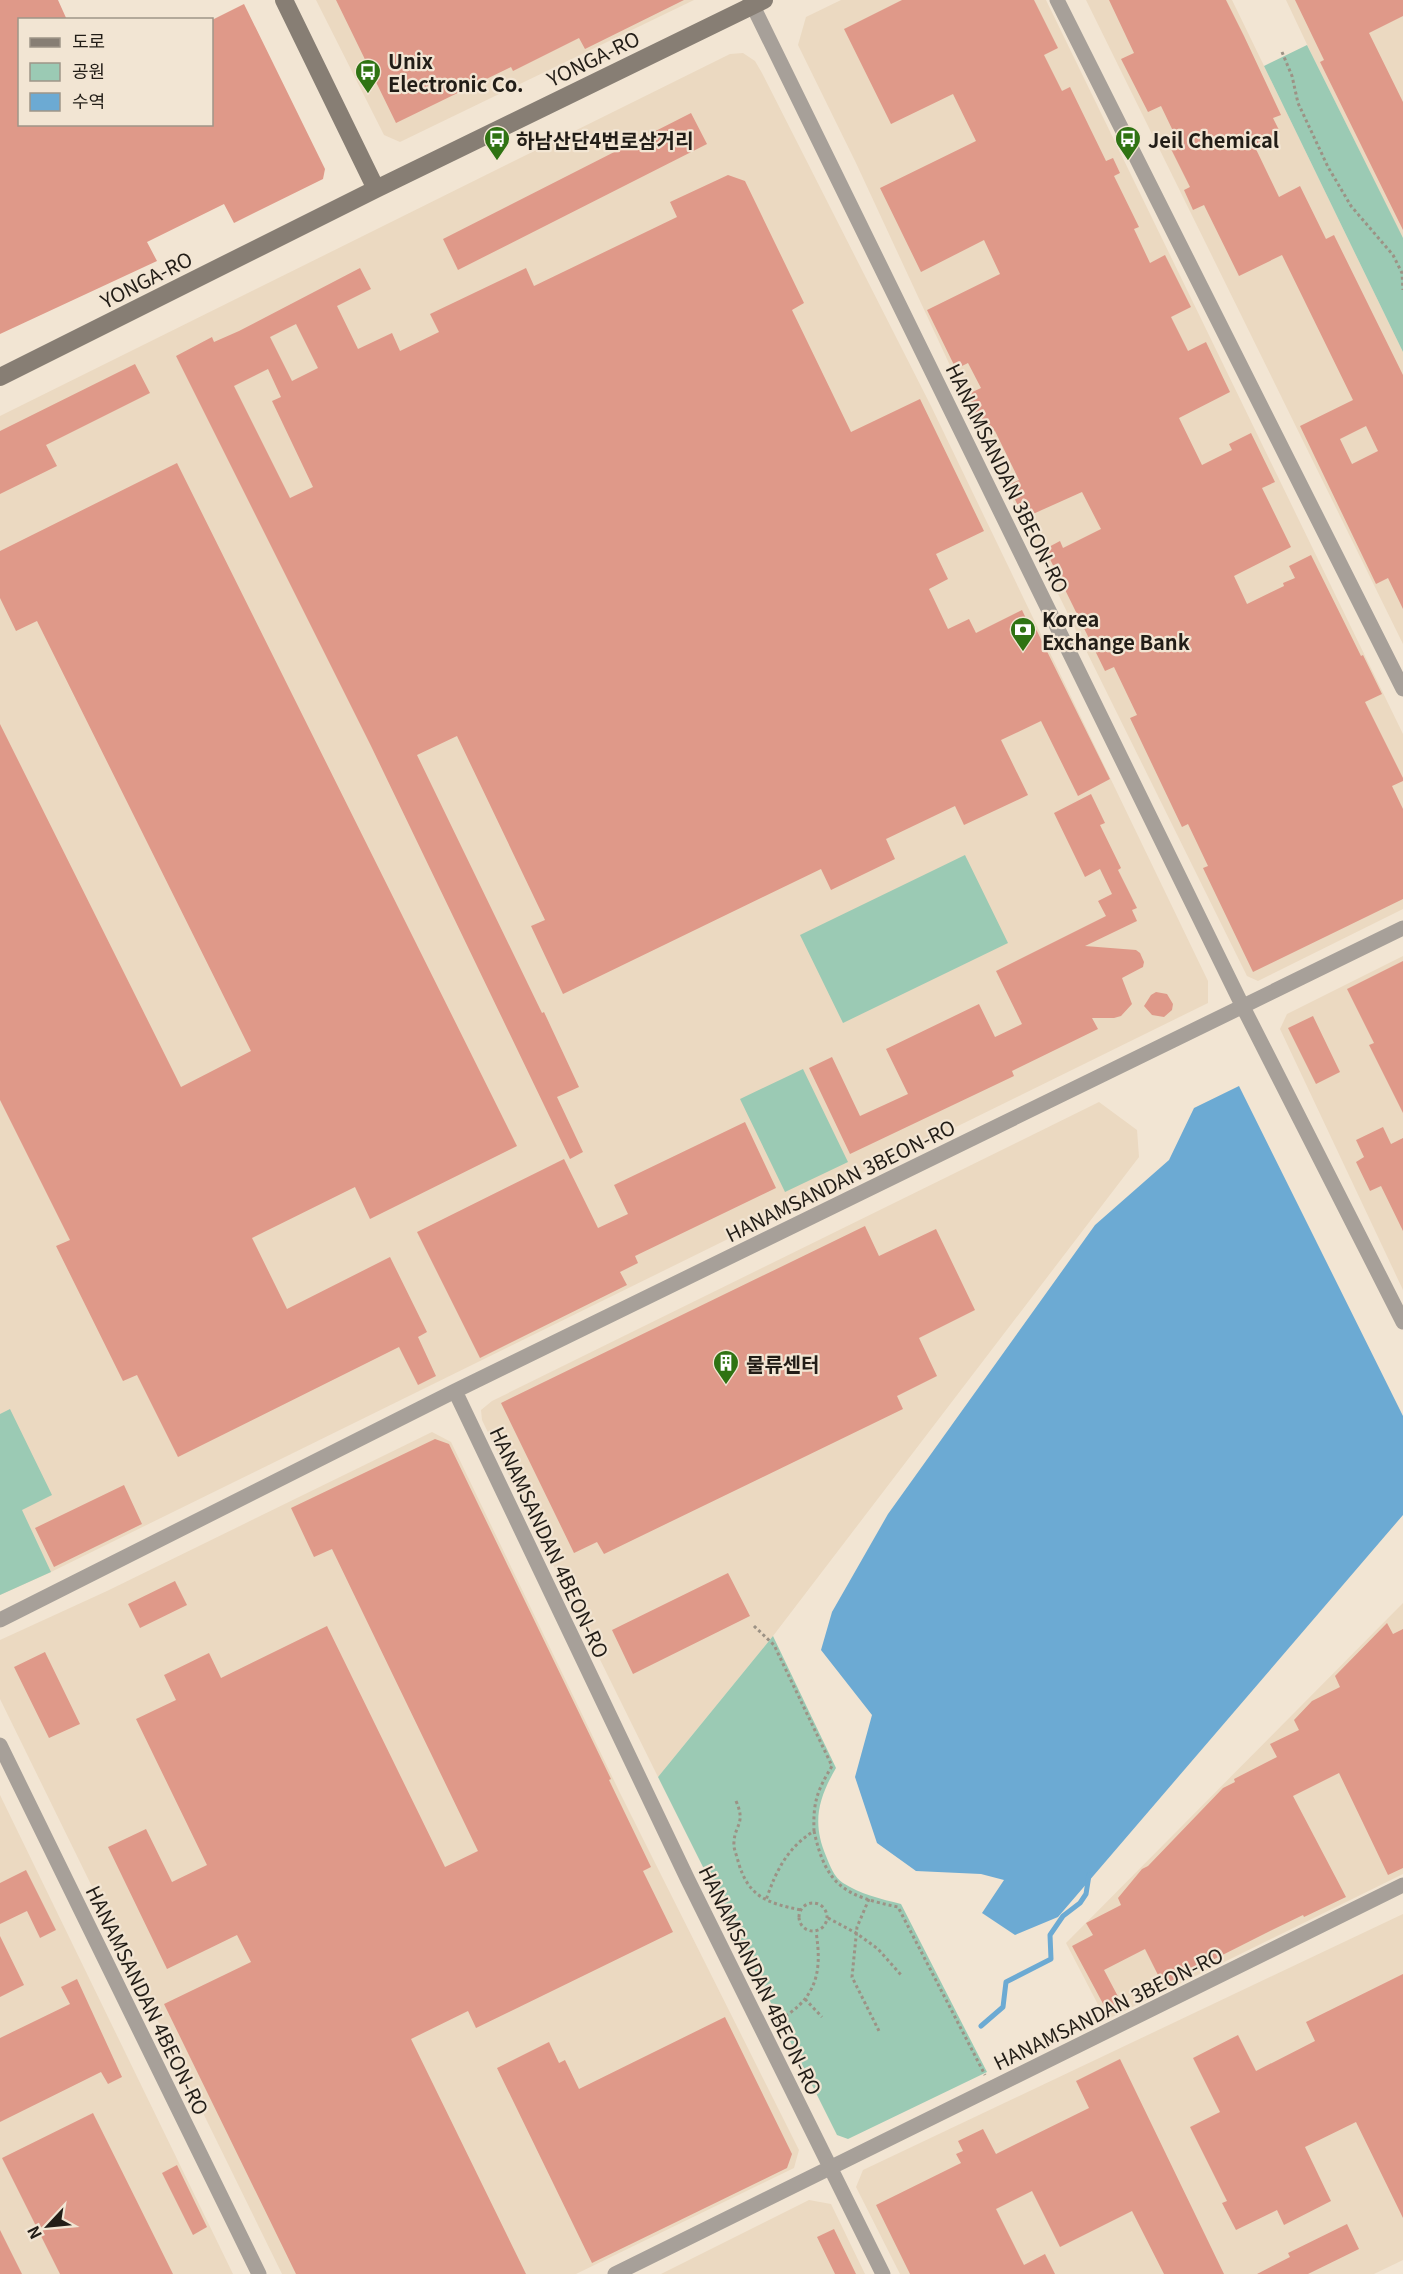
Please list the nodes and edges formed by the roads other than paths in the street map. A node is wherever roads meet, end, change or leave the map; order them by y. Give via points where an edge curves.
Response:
1 (284, 0) edge
2 (1058, 0) edge
3 (756, 2) edge
4 (376, 189) junction
5 (0, 377) edge
6 (1403, 689) edge
7 (1403, 928) edge
8 (1243, 1007) junction
9 (1403, 1322) edge
10 (455, 1391) junction
11 (0, 1620) edge
12 (0, 1745) edge
13 (1403, 1885) edge
14 (832, 2169) junction
15 (259, 2274) edge
16 (615, 2274) edge
17 (883, 2274) edge

1 - 4 street
2 - 6 street
3 - 4 street, YONGA-RO
3 - 8 street, HANAMSANDAN 3BEON-RO
4 - 5 street, YONGA-RO
7 - 8 street, HANAMSANDAN 3BEON-RO
8 - 9 street, HANAMSANDAN 3BEON-RO
8 - 10 street, HANAMSANDAN 3BEON-RO
10 - 11 street
10 - 14 street, HANAMSANDAN 4BEON-RO via 688,1880
12 - 15 street, HANAMSANDAN 4BEON-RO
13 - 14 street, HANAMSANDAN 3BEON-RO
14 - 16 street
14 - 17 street, HANAMSANDAN 4BEON-RO

